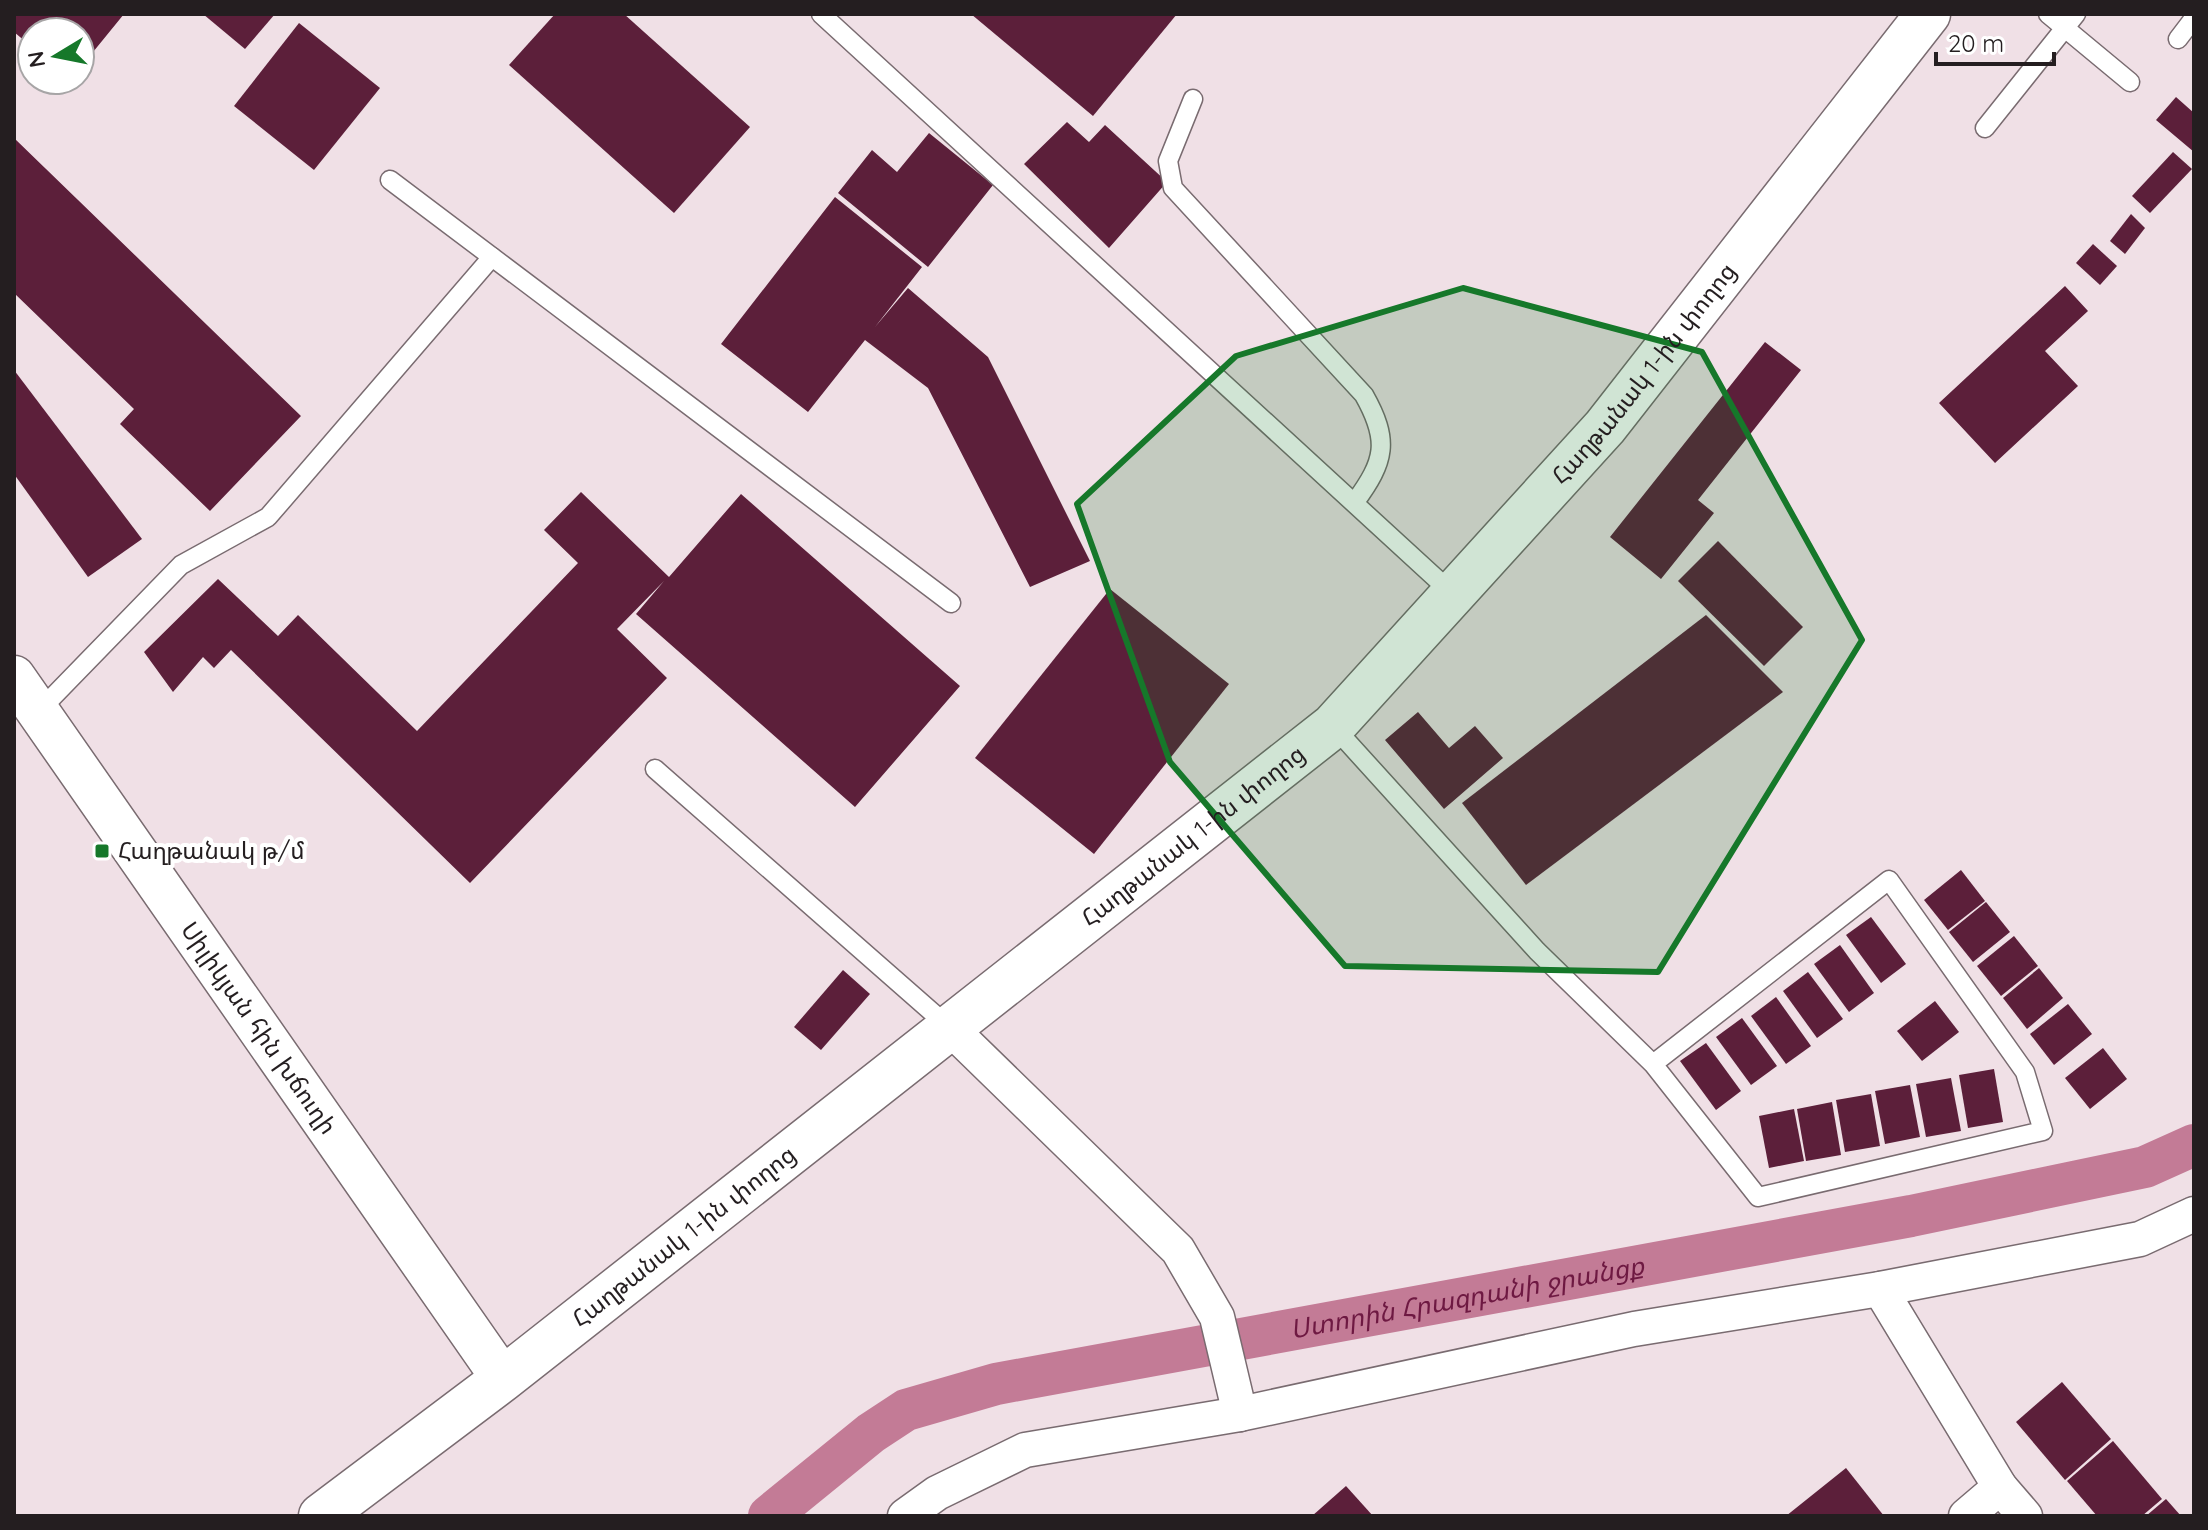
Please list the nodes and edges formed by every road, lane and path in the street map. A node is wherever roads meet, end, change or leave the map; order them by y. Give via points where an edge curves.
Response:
1 (821, 14) edge
2 (1928, 14) edge
3 (2048, 14) edge
4 (2194, 18) edge
5 (2071, 21) edge
6 (2178, 39) dead end
7 (2130, 82) dead end
8 (1193, 99) dead end
9 (1985, 128) dead end
10 (390, 180) dead end
11 (492, 257) junction
12 (1355, 502) junction
13 (1455, 596) junction
14 (951, 603) dead end
15 (14, 677) edge
16 (38, 712) junction
17 (1333, 726) junction
18 (655, 769) dead end
19 (949, 1027) junction
20 (1653, 1064) junction
21 (2194, 1214) edge
22 (1880, 1289) junction
23 (503, 1379) junction
24 (1240, 1414) junction
25 (2000, 1487) junction
26 (321, 1516) edge
27 (905, 1516) edge
28 (1966, 1516) edge
29 (2025, 1516) edge

1 - 12 lane
2 - 13 main road, Հաղթանակ 1-ին փողոց via 1605,427
3 - 5 lane
4 - 6 lane
5 - 7 lane
5 - 9 lane
8 - 12 lane via 1168,161 1173,188 1364,395 1379,421 1382,448 1377,471
10 - 11 lane
11 - 14 lane
11 - 16 lane via 268,517 181,565
12 - 13 lane
13 - 17 main road, Հաղթանակ 1-ին փողոց
15 - 16 street, Սիլիկյան հին խճուղի
16 - 23 street, Սիլիկյան հին խճուղի
17 - 19 main road, Հաղթանակ 1-ին փողոց
17 - 20 lane via 1537,951
18 - 19 lane
19 - 23 main road, Հաղթանակ 1-ին փողոց
19 - 24 street via 1178,1250 1217,1317
20 - 20 lane via 1889,880 2025,1072 2043,1131 1758,1197
21 - 22 street via 2140,1239
22 - 24 street via 1634,1329
22 - 25 street
23 - 26 main road, Հաղթանակ 1-ին փողոց
24 - 27 street via 1025,1450 937,1493
25 - 28 street
25 - 29 street

